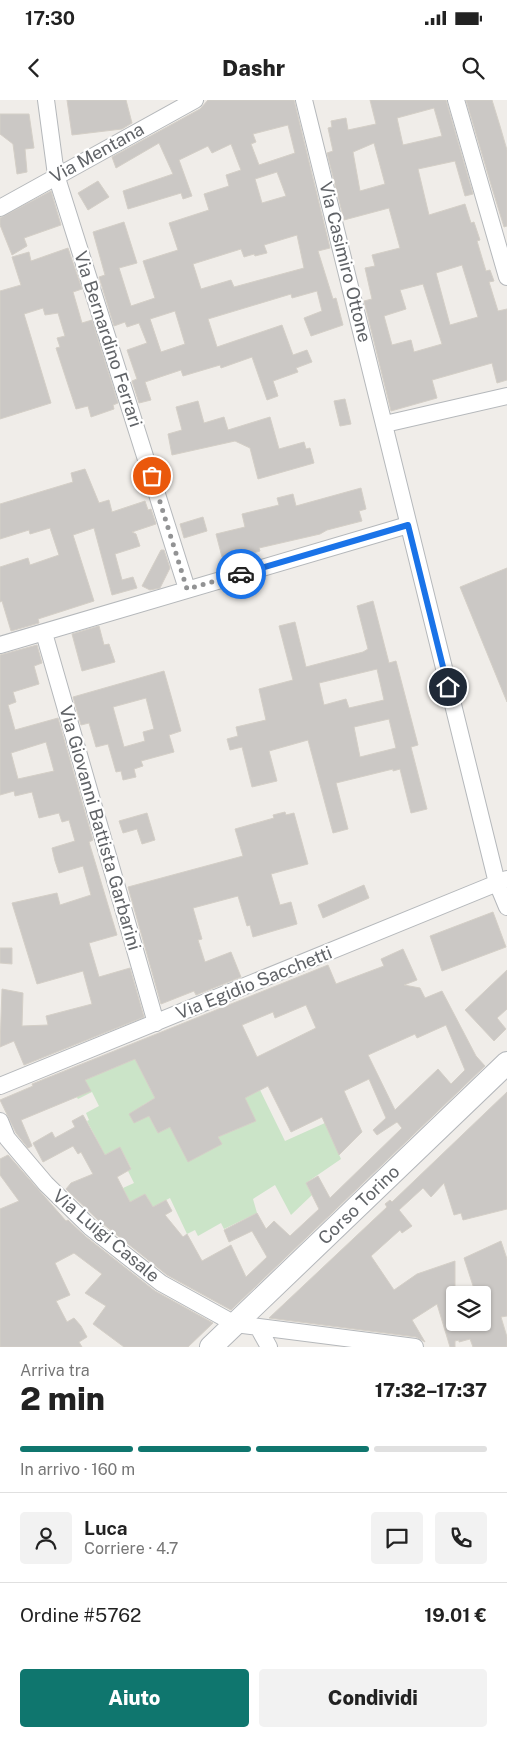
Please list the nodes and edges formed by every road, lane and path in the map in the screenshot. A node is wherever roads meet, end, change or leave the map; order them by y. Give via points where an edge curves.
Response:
1 (46, 100) edge
2 (195, 100) edge
3 (304, 100) edge
4 (456, 100) edge
5 (56, 175) junction
6 (0, 208) edge
7 (507, 277) edge
8 (507, 396) edge
9 (385, 424) junction
10 (408, 525) junction
11 (187, 589) junction
12 (44, 633) junction
13 (0, 645) edge
14 (502, 881) edge
15 (507, 907) edge
16 (156, 1022) junction
17 (507, 1063) edge
18 (0, 1086) edge
19 (0, 1121) edge
20 (235, 1324) junction
21 (259, 1329) junction
22 (211, 1347) edge
23 (269, 1347) edge
24 (415, 1347) edge

1 - 5 street, Via Bernardino Ferrari
2 - 5 street, Via Mentana
3 - 9 street, Via Casimiro Ottone
4 - 7 street
5 - 6 street, Via Mentana
5 - 11 street, Via Bernardino Ferrari
8 - 9 street
9 - 10 street, Via Casimiro Ottone
10 - 11 street
10 - 14 street, Via Casimiro Ottone
11 - 12 street
12 - 13 street
12 - 16 street, Via Giovanni Battista Garbarini
14 - 15 street, Via Casimiro Ottone
14 - 16 street, Via Egidio Sacchetti
16 - 18 street, Via Egidio Sacchetti
17 - 20 main road, Corso Torino
19 - 20 street, Via Luigi Casale via 8,1138 46,1184 91,1228 161,1283
20 - 21 street, Via Luigi Casale
20 - 22 main road, Corso Torino
21 - 23 street
21 - 24 street, Via Luigi Casale

